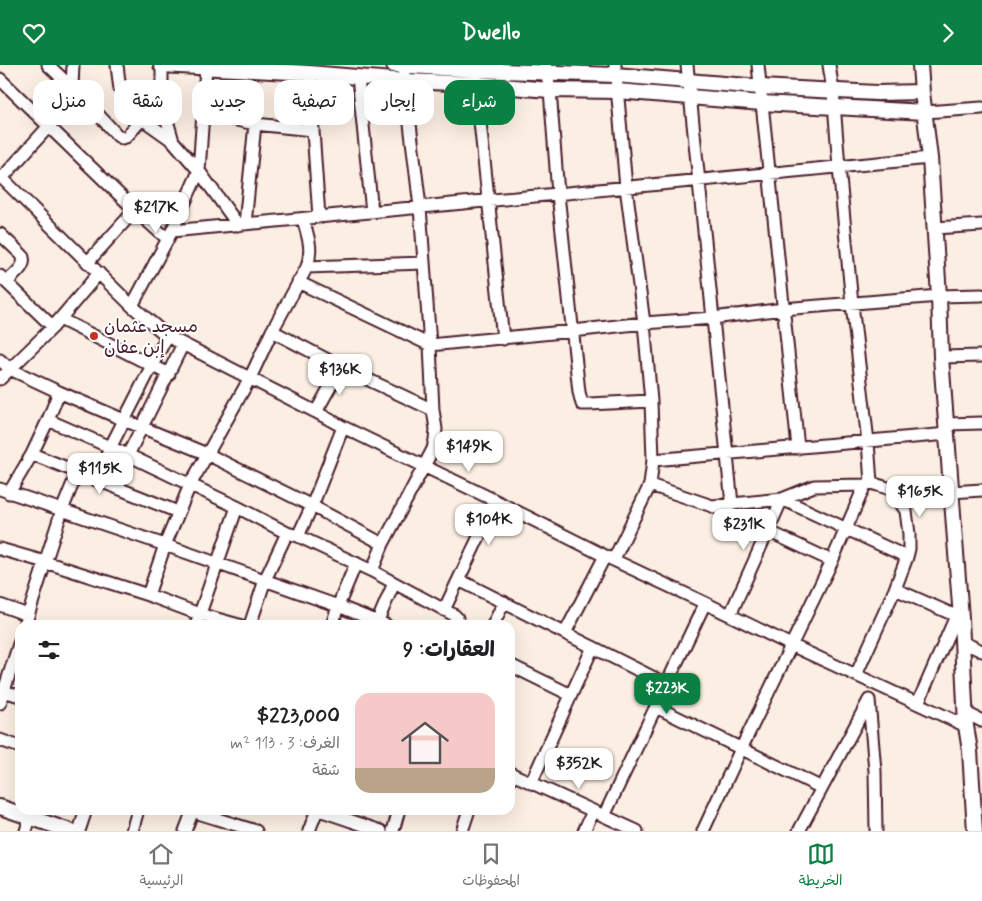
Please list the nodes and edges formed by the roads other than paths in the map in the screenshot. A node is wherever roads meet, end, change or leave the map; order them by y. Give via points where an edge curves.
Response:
1 (48, 65) edge
2 (73, 65) edge
3 (117, 65) edge
4 (162, 65) edge
5 (394, 65) edge
6 (402, 65) edge
7 (687, 65) edge
8 (758, 65) edge
9 (829, 65) edge
10 (920, 65) edge
11 (206, 67) junction
12 (546, 69) edge
13 (615, 70) edge
14 (309, 73) junction
15 (476, 73) edge
16 (358, 77) junction
17 (0, 79) edge
18 (64, 80) edge
19 (75, 80) edge
20 (119, 80) edge
21 (162, 80) edge
22 (205, 80) edge
23 (394, 80) edge
24 (406, 80) edge
25 (415, 80) edge
26 (688, 81) junction
27 (760, 87) junction
28 (550, 90) junction
29 (617, 91) junction
30 (833, 91) junction
31 (922, 92) junction
32 (690, 97) junction
33 (762, 103) junction
34 (834, 107) junction
35 (982, 108) edge
36 (925, 111) junction
37 (104, 121) edge
38 (137, 125) edge
39 (150, 125) edge
40 (168, 125) edge
41 (201, 125) edge
42 (256, 125) joint
43 (411, 125) edge
44 (49, 126) junction
45 (312, 129) junction
46 (173, 141) junction
47 (930, 158) junction
48 (838, 167) junction
49 (199, 171) junction
50 (769, 173) junction
51 (1, 177) edge
52 (698, 180) junction
53 (626, 187) junction
54 (558, 194) junction
55 (489, 201) junction
56 (420, 207) junction
57 (135, 210) junction
58 (372, 212) junction
59 (319, 217) junction
60 (303, 219) junction
61 (242, 225) junction
62 (982, 225) edge
63 (935, 228) junction
64 (0, 234) edge
65 (170, 235) junction
66 (88, 262) junction
67 (424, 263) junction
68 (307, 267) junction
69 (99, 273) junction
70 (3, 279) edge
71 (298, 282) junction
72 (982, 295) edge
73 (939, 296) junction
74 (852, 304) junction
75 (132, 306) junction
76 (783, 309) junction
77 (713, 318) junction
78 (56, 323) junction
79 (644, 323) junction
80 (272, 331) junction
81 (572, 331) junction
82 (167, 336) junction
83 (503, 339) junction
84 (183, 344) junction
85 (430, 345) junction
86 (982, 356) edge
87 (942, 357) junction
88 (0, 360) edge
89 (152, 365) junction
90 (341, 367) junction
91 (10, 369) junction
92 (169, 374) junction
93 (250, 378) junction
94 (0, 379) edge
95 (59, 392) junction
96 (651, 401) junction
97 (433, 410) junction
98 (316, 412) junction
99 (48, 420) junction
100 (124, 420) junction
101 (982, 423) edge
102 (143, 427) junction
103 (343, 427) junction
104 (947, 429) junction
105 (868, 442) junction
106 (110, 448) junction
107 (798, 448) junction
108 (32, 454) junction
109 (207, 454) junction
110 (727, 454) junction
111 (128, 455) junction
112 (653, 460) junction
113 (424, 466) junction
114 (77, 473) junction
115 (96, 480) junction
116 (868, 484) junction
117 (190, 485) junction
118 (650, 485) junction
119 (891, 489) junction
120 (982, 490) edge
121 (4, 491) edge
122 (951, 492) junction
123 (782, 499) junction
124 (496, 501) junction
125 (732, 504) junction
126 (712, 506) junction
127 (237, 507) junction
128 (312, 507) junction
129 (62, 510) junction
130 (178, 512) junction
131 (847, 529) junction
132 (768, 531) junction
133 (293, 535) junction
134 (383, 544) junction
135 (165, 545) junction
136 (0, 549) edge
137 (609, 557) junction
138 (908, 557) junction
139 (832, 561) junction
140 (45, 562) junction
141 (356, 563) junction
142 (217, 564) junction
143 (372, 571) junction
144 (459, 579) junction
145 (265, 580) junction
146 (394, 583) junction
147 (895, 589) junction
148 (148, 595) junction
149 (504, 602) junction
150 (705, 603) junction
151 (0, 605) edge
152 (338, 606) junction
153 (444, 610) junction
154 (730, 615) junction
155 (959, 617) junction
156 (198, 619) edge
157 (26, 620) edge
158 (252, 620) edge
159 (334, 620) edge
160 (371, 620) edge
161 (381, 620) edge
162 (458, 620) edge
163 (495, 620) edge
164 (565, 633) junction
165 (962, 642) junction
166 (791, 645) junction
167 (593, 647) junction
168 (982, 651) edge
169 (15, 666) edge
170 (515, 667) edge
171 (856, 675) junction
172 (666, 685) junction
173 (876, 685) junction
174 (2, 690) edge
175 (15, 694) edge
176 (571, 695) junction
177 (869, 700) junction
178 (0, 703) edge
179 (918, 703) junction
180 (656, 707) junction
181 (966, 719) junction
182 (982, 721) edge
183 (0, 740) edge
184 (15, 745) edge
185 (741, 749) junction
186 (515, 775) edge
187 (531, 783) junction
188 (822, 788) junction
189 (0, 807) edge
190 (593, 811) junction
191 (85, 815) edge
192 (137, 815) edge
193 (190, 815) edge
194 (204, 815) edge
195 (316, 815) edge
196 (333, 815) edge
197 (398, 815) edge
198 (467, 815) edge
199 (604, 816) junction
200 (28, 824) edge
201 (70, 831) edge
202 (80, 831) edge
203 (132, 831) edge
204 (185, 831) edge
205 (256, 831) edge
206 (309, 831) edge
207 (381, 831) edge
208 (393, 831) edge
209 (462, 831) edge
210 (584, 831) edge
211 (637, 831) edge
212 (703, 831) edge
213 (800, 831) edge
214 (876, 831) edge
215 (975, 831) edge

1 - 18 street
2 - 19 street
3 - 20 street
4 - 11 main road
4 - 21 street
5 - 6 main road
6 - 15 main road
6 - 24 street
7 - 26 street
8 - 27 street
9 - 30 street
10 - 31 main road
11 - 14 main road
11 - 22 street
12 - 13 main road
12 - 15 main road
12 - 28 street
13 - 26 main road
13 - 29 street
14 - 16 main road
14 - 45 street
15 - 25 main road
15 - 28 main road
15 - 55 street
16 - 23 main road
16 - 58 street
17 - 44 street
26 - 27 main road
26 - 32 street
27 - 30 main road
27 - 33 street
28 - 29 main road
28 - 54 street
29 - 32 main road
29 - 53 street
30 - 31 main road
30 - 34 street
31 - 36 main road
32 - 33 main road
32 - 52 street
33 - 34 main road
33 - 50 street
34 - 36 main road
34 - 48 street
35 - 36 street
36 - 47 main road
37 - 38 street via 122,138
39 - 46 street
40 - 46 street
41 - 49 street
42 - 45 street
42 - 61 street
43 - 56 street
44 - 51 street
44 - 57 street
45 - 59 street
46 - 49 street
47 - 48 street
47 - 63 main road
48 - 50 street
48 - 74 street
49 - 61 street
49 - 65 street
50 - 52 street
50 - 76 street
51 - 66 street
52 - 53 street
52 - 77 street
53 - 54 street
53 - 79 street
54 - 55 street
54 - 81 street
55 - 56 street
55 - 83 street
56 - 58 street
56 - 67 street
57 - 65 street via 156,229
57 - 66 street
58 - 59 street
59 - 60 street
60 - 61 street
60 - 68 street via 310,247
61 - 65 street
62 - 63 street
63 - 73 main road
64 - 70 street via 24,259 21,268
65 - 75 street
66 - 69 street
67 - 68 street
67 - 85 street
68 - 71 street
69 - 75 street
69 - 78 street
70 - 78 street
71 - 80 street
71 - 85 street
72 - 73 street
73 - 74 street
73 - 87 main road
74 - 76 street
74 - 105 street
75 - 82 street
76 - 77 street
76 - 107 street
77 - 79 street
77 - 110 street
78 - 89 street
78 - 91 street
79 - 81 street
79 - 96 street
80 - 90 street
80 - 93 street
81 - 83 street
81 - 96 street via 582,404
82 - 84 street
82 - 89 street
83 - 85 street
84 - 92 street
84 - 93 street
85 - 97 street
86 - 87 street
87 - 104 main road
88 - 91 street
89 - 92 street
89 - 100 street
90 - 97 street
90 - 98 street
91 - 94 street
91 - 95 street
92 - 102 street
93 - 98 street
93 - 109 street
95 - 99 street
95 - 100 street
96 - 112 street
97 - 113 street via 436,439
98 - 103 street
99 - 106 street
99 - 108 street
100 - 102 street
100 - 106 street
101 - 104 street
102 - 109 street
102 - 111 street
103 - 113 street
103 - 128 street
104 - 105 street
104 - 122 main road
105 - 107 street
105 - 116 street
106 - 111 street
106 - 115 street
107 - 110 street
108 - 114 street
108 - 121 street
109 - 117 street
109 - 128 street
110 - 112 street
110 - 125 street
111 - 117 street
112 - 118 street
113 - 124 street
113 - 134 street
114 - 115 street
114 - 129 street
115 - 130 street
116 - 119 street
116 - 123 street via 814,486
116 - 131 street
117 - 127 street
117 - 130 street
118 - 126 street
118 - 137 street
119 - 122 street via 939,485
119 - 138 street via 906,511
120 - 122 street
121 - 129 street
122 - 155 main road
123 - 125 street
123 - 131 street
123 - 132 street
124 - 137 street
124 - 144 street
125 - 126 street
126 - 132 street
127 - 133 street
127 - 142 street
128 - 133 street
128 - 134 street
129 - 135 street
129 - 140 street
130 - 135 street
131 - 138 street
131 - 139 street
132 - 139 street
132 - 154 street
133 - 141 street
133 - 145 street
134 - 143 street
135 - 142 street
135 - 148 street
136 - 140 street
137 - 150 street
137 - 164 street
138 - 147 street
139 - 166 street
140 - 148 street
140 - 157 street
141 - 143 street
141 - 152 street
142 - 145 street
142 - 156 street
143 - 146 street
144 - 149 street
144 - 153 street
145 - 152 street
145 - 158 street
146 - 153 street
146 - 161 street
147 - 155 street
147 - 171 street
148 - 156 street
149 - 163 street
149 - 164 street
150 - 154 street
150 - 172 street
151 - 157 street
152 - 159 street
152 - 160 street
153 - 162 street
154 - 166 street
155 - 165 main road
155 - 179 street
164 - 167 street
165 - 168 street
165 - 181 main road
166 - 171 street
166 - 185 street
167 - 172 street
167 - 176 street
169 - 174 street
170 - 176 street
171 - 173 street
172 - 180 street
173 - 177 street
173 - 179 street
174 - 175 street
174 - 178 street
176 - 187 street
177 - 188 street
177 - 214 street
179 - 181 street
180 - 185 street
180 - 199 street
181 - 182 street
181 - 215 main road
183 - 184 street
185 - 188 street
185 - 212 street
186 - 187 street
187 - 190 street
188 - 213 street
189 - 200 main road
190 - 199 street
190 - 210 street
191 - 202 street
192 - 203 street
193 - 204 street
194 - 205 street
195 - 206 street
196 - 207 street
197 - 208 street
198 - 209 street
199 - 211 street
200 - 201 main road

